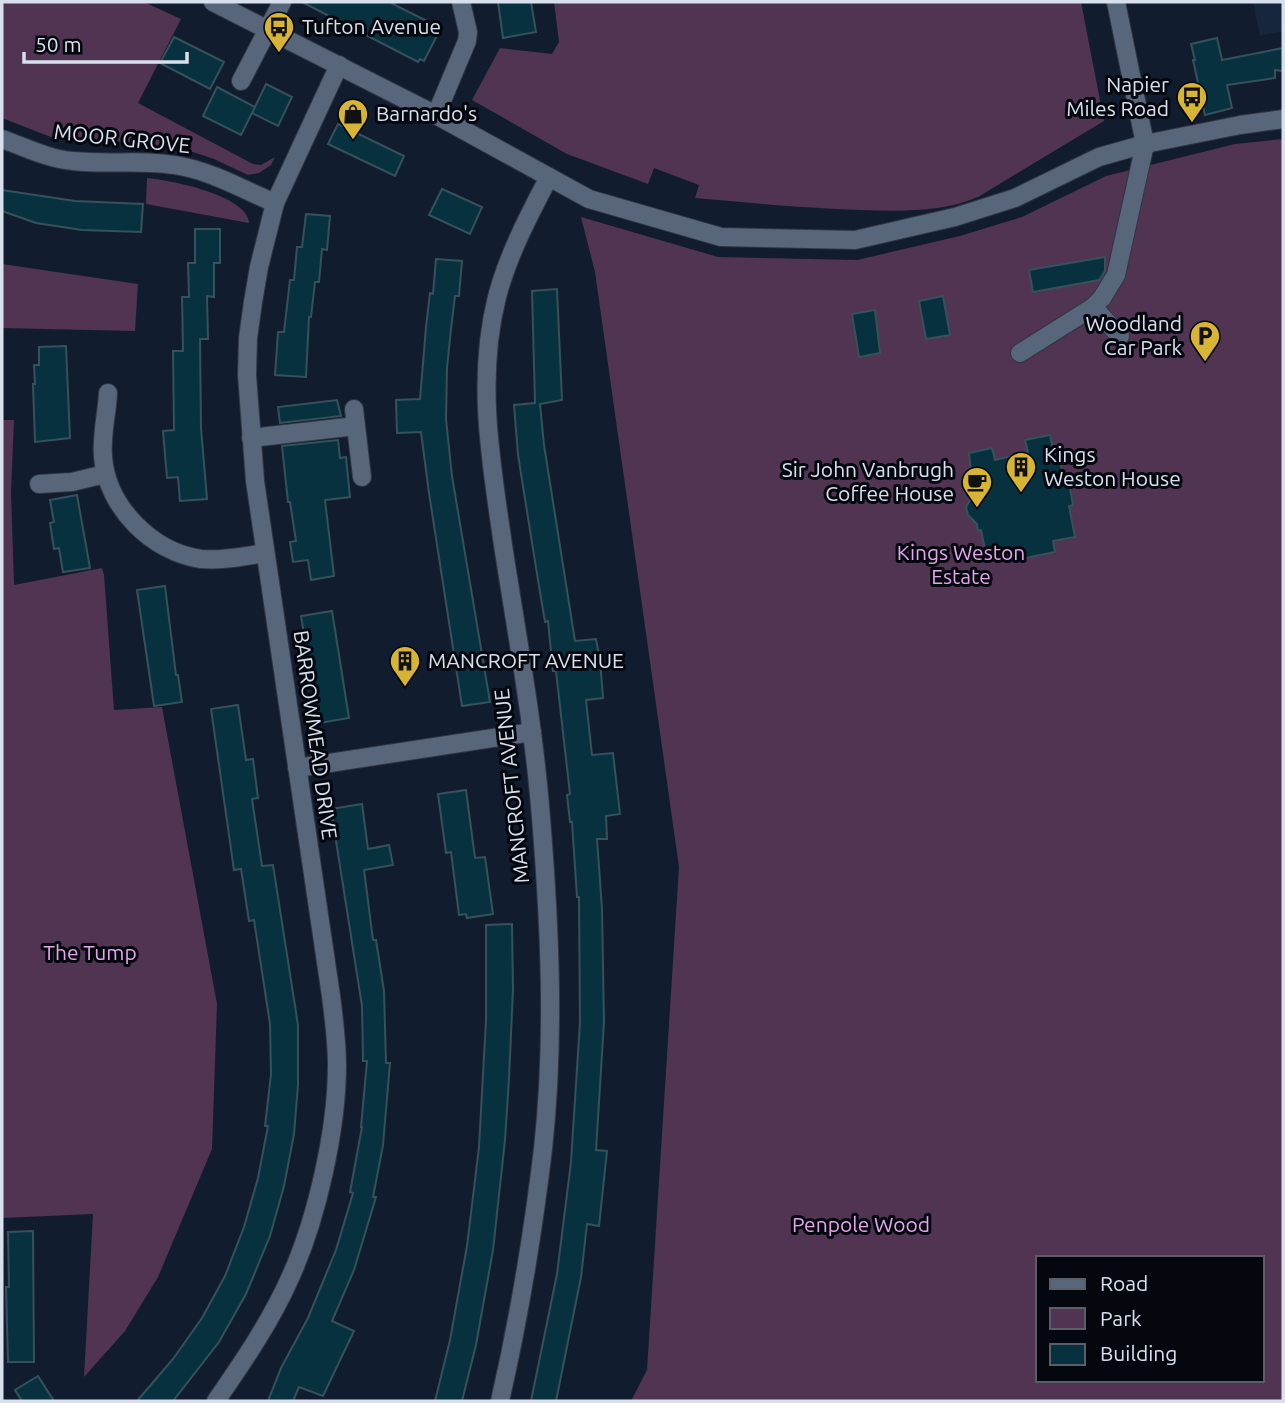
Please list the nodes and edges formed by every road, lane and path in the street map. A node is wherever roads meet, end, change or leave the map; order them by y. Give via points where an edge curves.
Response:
1 (212, 2) edge
2 (282, 2) edge
3 (461, 2) edge
4 (1115, 2) edge
5 (268, 29) junction
6 (339, 65) junction
7 (241, 81) dead end
8 (436, 115) junction
9 (1283, 119) edge
10 (2, 139) edge
11 (1145, 144) junction
12 (549, 177) junction
13 (275, 203) junction
14 (1093, 307) junction
15 (1120, 336) dead end
16 (1020, 352) dead end
17 (107, 393) dead end
18 (251, 438) junction
19 (105, 474) junction
20 (362, 477) dead end
21 (39, 484) dead end
22 (265, 554) junction
23 (532, 732) junction
24 (297, 768) junction
25 (216, 1401) edge
26 (500, 1401) edge

1 - 5 street
2 - 5 street
3 - 8 street via 467,41
4 - 11 street
5 - 6 street
5 - 7 street
6 - 8 street
6 - 13 street, BARROWMEAD DRIVE
8 - 12 street
9 - 11 street
10 - 13 street, MOOR GROVE via 62,160 183,166
11 - 12 street via 1099,157 1015,198 855,240 721,237 589,199
11 - 14 street via 1116,275
12 - 23 street, MANCROFT AVENUE via 525,222 497,297 486,377 489,451
13 - 18 street, BARROWMEAD DRIVE via 248,338
14 - 15 street
14 - 16 street
17 - 19 street
18 - 20 street via 356,417
18 - 22 street, BARROWMEAD DRIVE
19 - 21 street
19 - 22 street via 128,516 167,547 202,559
22 - 24 street, BARROWMEAD DRIVE
23 - 24 street
23 - 26 street, MANCROFT AVENUE via 547,896 547,1095 515,1338
24 - 25 street, BARROWMEAD DRIVE via 331,996 335,1099 318,1195 290,1278

